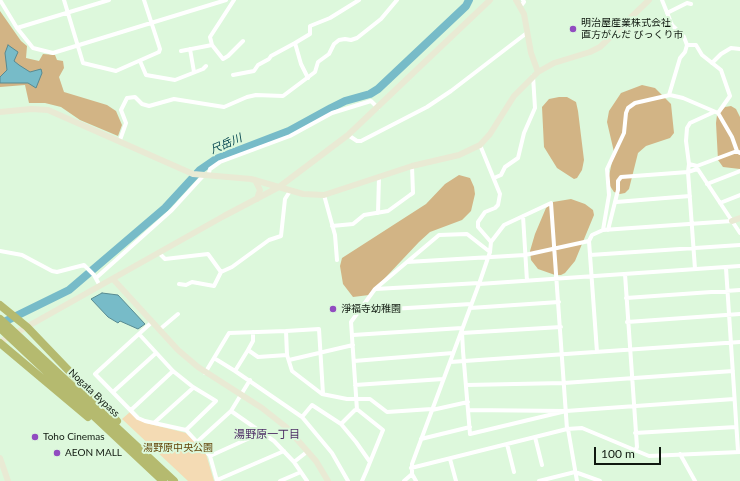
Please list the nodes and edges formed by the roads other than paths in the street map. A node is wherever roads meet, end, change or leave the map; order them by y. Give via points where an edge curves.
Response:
1 (64, 0) edge
2 (109, 0) edge
3 (144, 0) edge
4 (226, 0) edge
5 (234, 0) edge
6 (358, 0) edge
7 (397, 0) edge
8 (490, 0) edge
9 (516, 0) edge
10 (523, 0) edge
11 (649, 0) edge
12 (662, 0) edge
13 (1, 3) edge
14 (691, 4) dead end
15 (520, 7) junction
16 (68, 13) junction
17 (667, 14) junction
18 (152, 24) junction
19 (17, 28) junction
20 (528, 32) junction
21 (243, 41) dead end
22 (295, 43) junction
23 (212, 45) junction
24 (687, 45) junction
25 (78, 46) junction
26 (190, 49) junction
27 (740, 49) edge
28 (181, 51) dead end
29 (140, 61) junction
30 (712, 63) junction
31 (206, 66) dead end
32 (194, 72) junction
33 (536, 74) junction
34 (233, 75) dead end
35 (308, 78) junction
36 (669, 96) junction
37 (378, 108) junction
38 (0, 112) edge
39 (716, 113) junction
40 (348, 135) junction
41 (120, 140) junction
42 (480, 145) junction
43 (738, 152) edge
44 (689, 164) junction
45 (412, 166) junction
46 (697, 168) junction
47 (740, 171) edge
48 (688, 172) junction
49 (205, 175) junction
50 (379, 177) junction
51 (494, 178) junction
52 (255, 180) junction
53 (707, 184) junction
54 (278, 187) junction
55 (290, 191) junction
56 (324, 195) junction
57 (740, 195) edge
58 (690, 196) junction
59 (257, 199) junction
60 (616, 202) junction
61 (720, 203) junction
62 (378, 213) junction
63 (523, 216) junction
64 (740, 218) edge
65 (732, 221) junction
66 (692, 224) junction
67 (332, 226) junction
68 (603, 230) junction
69 (608, 230) junction
70 (740, 233) edge
71 (589, 241) junction
72 (491, 242) junction
73 (740, 244) edge
74 (555, 248) junction
75 (694, 248) junction
76 (0, 251) edge
77 (490, 252) junction
78 (159, 253) junction
79 (525, 255) junction
80 (590, 255) junction
81 (488, 258) junction
82 (337, 260) dead end
83 (407, 262) junction
84 (740, 266) edge
85 (726, 268) junction
86 (695, 269) junction
87 (221, 272) junction
88 (625, 274) junction
89 (591, 277) junction
90 (96, 278) junction
91 (113, 279) junction
92 (557, 279) junction
93 (527, 281) junction
94 (479, 283) junction
95 (178, 284) dead end
96 (100, 286) junction
97 (375, 289) junction
98 (740, 290) edge
99 (728, 291) junction
100 (626, 298) junction
101 (559, 302) junction
102 (0, 305) edge
103 (471, 306) junction
104 (360, 311) junction
105 (178, 314) dead end
106 (740, 314) edge
107 (729, 315) junction
108 (0, 319) edge
109 (152, 322) junction
110 (627, 322) junction
111 (27, 327) junction
112 (0, 328) edge
113 (560, 328) junction
114 (159, 330) junction
115 (462, 330) junction
116 (286, 331) junction
117 (253, 332) junction
118 (139, 334) junction
119 (352, 335) junction
120 (0, 342) edge
121 (19, 342) junction
122 (740, 342) edge
123 (731, 343) junction
124 (353, 345) junction
125 (629, 349) junction
126 (248, 350) junction
127 (597, 352) junction
128 (320, 353) junction
129 (453, 353) junction
130 (155, 354) junction
131 (288, 354) junction
132 (562, 354) junction
133 (214, 358) junction
134 (289, 360) junction
135 (464, 360) junction
136 (354, 361) junction
137 (450, 362) junction
138 (173, 371) junction
139 (236, 371) junction
140 (733, 371) junction
141 (205, 373) junction
142 (631, 378) junction
143 (443, 379) junction
144 (250, 380) junction
145 (564, 383) junction
146 (355, 385) junction
147 (466, 385) junction
148 (193, 388) junction
149 (113, 392) junction
150 (323, 394) junction
151 (241, 396) junction
152 (356, 400) junction
153 (734, 400) junction
154 (468, 402) junction
155 (633, 407) junction
156 (432, 409) junction
157 (131, 410) junction
158 (357, 410) junction
159 (468, 410) junction
160 (231, 411) junction
161 (566, 412) junction
162 (302, 416) junction
163 (154, 423) junction
164 (341, 424) junction
165 (470, 427) junction
166 (736, 427) junction
167 (568, 429) junction
168 (186, 430) junction
169 (263, 432) junction
170 (636, 433) junction
171 (535, 437) junction
172 (421, 439) junction
173 (198, 442) junction
174 (507, 444) junction
175 (284, 451) junction
176 (308, 451) junction
177 (143, 452) junction
178 (635, 452) junction
179 (739, 452) edge
180 (680, 454) junction
181 (210, 456) junction
182 (0, 458) edge
183 (450, 459) junction
184 (294, 462) junction
185 (370, 462) junction
186 (147, 465) junction
187 (542, 466) dead end
188 (412, 468) junction
189 (301, 472) junction
190 (514, 472) dead end
191 (575, 472) junction
192 (412, 474) junction
193 (165, 479) edge
194 (8, 481) edge
195 (175, 481) edge
196 (217, 481) edge
197 (280, 481) edge
198 (307, 481) edge
199 (328, 481) edge
200 (348, 481) edge
201 (362, 481) edge
202 (404, 481) edge
203 (416, 481) edge
204 (456, 481) edge
205 (539, 481) edge
206 (577, 481) edge
207 (600, 481) edge
208 (695, 481) edge

1 - 16 street
2 - 16 street
3 - 18 street
4 - 18 street
5 - 23 street via 210,37
6 - 22 street via 330,18 310,26 310,34
7 - 35 street via 381,19 357,38 339,40 334,44 329,54 318,62 315,72
8 - 37 street
9 - 15 street
10 - 15 street
11 - 33 street via 600,47 554,62
12 - 17 street
13 - 19 street
14 - 17 street via 687,3
15 - 20 street
16 - 19 street
16 - 25 street
17 - 24 street via 672,25 686,39
18 - 25 street
18 - 29 street via 160,49 159,52
19 - 25 street via 33,48 53,53
20 - 33 street
20 - 40 street via 427,107 361,141
21 - 23 street via 223,59
22 - 34 street via 258,65 254,72
22 - 35 street
23 - 26 street
24 - 30 street via 696,45 702,56
24 - 36 street via 680,58
25 - 29 street via 83,63 116,71
26 - 28 street
26 - 32 street
27 - 30 street via 731,48
29 - 32 street via 146,75 175,80
30 - 39 street via 721,70 730,93 728,100
31 - 32 street
33 - 42 street via 514,96
33 - 51 street via 535,108 524,133 518,158 505,167 501,175
35 - 41 street via 283,96 256,95 224,107 174,99 149,106 132,96 127,98 121,110 126,123
36 - 39 street via 683,98
36 - 68 street via 635,103 628,108 624,133 607,169 609,195
37 - 40 street
37 - 49 street via 372,101 338,110 290,136 220,162
38 - 41 street via 48,110
39 - 43 street via 732,137
39 - 44 street via 690,123 686,141
40 - 54 street
41 - 49 street via 193,174
42 - 45 street via 460,155
42 - 51 street
43 - 46 street
44 - 46 street
44 - 48 street
45 - 50 street
45 - 62 street via 413,193 392,208
46 - 48 street
46 - 53 street
47 - 53 street
48 - 58 street
48 - 60 street via 621,177 618,181
49 - 52 street
49 - 90 street via 172,210
50 - 56 street
50 - 62 street
51 - 72 street via 500,194 498,205 485,212 478,222 478,227
52 - 54 street
52 - 59 street via 260,190
53 - 61 street
54 - 55 street
54 - 59 street
55 - 56 street via 312,196
55 - 87 street via 285,199 281,236 269,240
56 - 67 street
57 - 61 street
58 - 60 street
58 - 66 street
59 - 78 street
60 - 69 street
61 - 65 street
62 - 67 street via 364,215 354,224
63 - 72 street via 504,225
63 - 74 street via 551,203
63 - 79 street
64 - 65 street
65 - 66 street
65 - 70 street
66 - 69 street
66 - 75 street
67 - 82 street via 336,235
68 - 69 street
68 - 71 street via 592,235
71 - 74 street
71 - 80 street
72 - 77 street
73 - 75 street
74 - 79 street
74 - 92 street
75 - 80 street
75 - 86 street
76 - 90 street via 22,255 52,271 84,266
77 - 81 street
77 - 83 street via 467,234 439,235
78 - 87 street via 165,259 208,254
78 - 91 street
79 - 81 street
79 - 93 street
80 - 89 street
81 - 83 street
81 - 94 street
83 - 97 street
84 - 85 street
85 - 86 street
85 - 99 street
86 - 88 street
87 - 95 street via 214,286 192,282 186,285
88 - 89 street
88 - 100 street
89 - 92 street
89 - 127 street
90 - 96 street
91 - 96 street
91 - 109 street
92 - 93 street
92 - 101 street
93 - 94 street
94 - 97 street
94 - 103 street
96 - 111 street
97 - 104 street
98 - 99 street
99 - 100 street
99 - 107 street
100 - 110 street
101 - 103 street
101 - 113 street
102 - 111 highway
103 - 104 street
103 - 115 street
104 - 119 street via 352,322
105 - 114 street
106 - 107 street
107 - 110 street
107 - 123 street
108 - 121 highway, Nogata Bypass
109 - 114 street
109 - 118 street
110 - 125 street
111 - 120 street
111 - 177 highway
112 - 121 highway, Nogata Bypass
113 - 115 street
113 - 132 street
114 - 141 street
115 - 119 street
115 - 129 street
115 - 135 street
116 - 117 street
116 - 128 street via 319,329
116 - 131 street
117 - 126 street via 253,341
117 - 133 street via 229,333
118 - 130 street
118 - 149 street via 95,374
119 - 124 street
120 - 186 highway
121 - 177 highway, Nogata Bypass
121 - 186 highway, Nogata Bypass
122 - 123 street
123 - 125 street
123 - 140 street
124 - 128 street
124 - 136 street
125 - 127 street
125 - 142 street
126 - 131 street via 258,357
126 - 139 street
127 - 132 street
128 - 134 street
128 - 150 street
129 - 136 street
129 - 137 street
130 - 138 street
130 - 149 street
131 - 134 street
132 - 135 street
132 - 145 street
133 - 139 street
133 - 141 street
134 - 150 street via 292,371
135 - 137 street
135 - 147 street
136 - 146 street
137 - 143 street
138 - 148 street
138 - 157 street
139 - 144 street
140 - 142 street
140 - 153 street
141 - 151 street
142 - 145 street
142 - 155 street
143 - 146 street
143 - 156 street
144 - 151 street
144 - 162 street
145 - 147 street
145 - 161 street
146 - 152 street
147 - 154 street
148 - 163 street
148 - 168 street via 216,401
149 - 157 street
150 - 152 street
151 - 160 street
151 - 176 street via 262,408 286,427
152 - 156 street via 370,399 387,412
152 - 158 street
153 - 155 street
153 - 166 street
154 - 156 street
154 - 159 street
155 - 161 street
155 - 170 street
156 - 172 street
157 - 163 street via 138,418
158 - 164 street
158 - 185 street via 383,430
159 - 161 street
159 - 165 street
160 - 169 street
160 - 173 street
161 - 165 street via 470,434
161 - 167 street
162 - 164 street via 312,405
162 - 200 street via 332,453
163 - 168 street
164 - 185 street
165 - 172 street
166 - 170 street
166 - 179 street
167 - 171 street
167 - 178 street via 582,428
167 - 191 street
168 - 173 street
169 - 175 street
169 - 181 street
170 - 178 street
171 - 174 street
171 - 187 street
172 - 188 street
173 - 181 street
174 - 183 street
174 - 190 street
175 - 184 street
175 - 196 street
176 - 184 street
176 - 199 street
177 - 193 highway, Nogata Bypass
178 - 180 street via 649,456
179 - 180 street
180 - 208 street
181 - 196 street
182 - 194 street
183 - 188 street
183 - 204 street
184 - 189 street
185 - 201 street
186 - 193 highway, Nogata Bypass
188 - 192 street
189 - 197 street
189 - 198 street
191 - 205 street
191 - 206 street
191 - 207 street
192 - 202 street
192 - 203 street
193 - 195 highway

